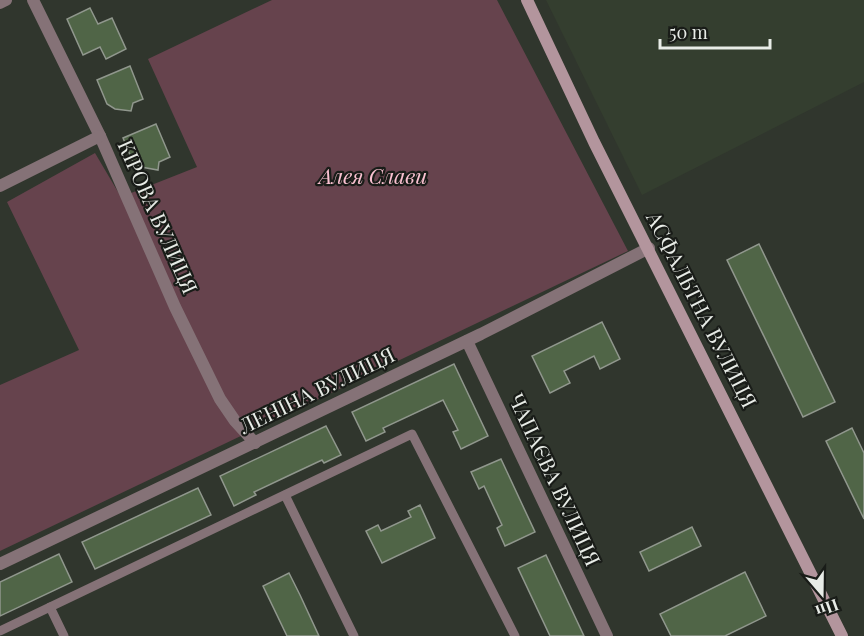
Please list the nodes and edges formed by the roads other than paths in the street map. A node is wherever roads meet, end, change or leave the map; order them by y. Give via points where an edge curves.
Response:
1 (6, 0) edge
2 (33, 0) edge
3 (527, 0) edge
4 (0, 3) edge
5 (100, 136) junction
6 (0, 186) edge
7 (649, 249) junction
8 (467, 341) junction
9 (255, 443) junction
10 (285, 495) junction
11 (0, 564) edge
12 (50, 607) junction
13 (0, 631) edge
14 (64, 636) edge
15 (354, 636) edge
16 (514, 636) edge
17 (607, 636) edge
18 (842, 636) edge

1 - 4 street
2 - 5 street, КІРОВА ВУЛИЦЯ
3 - 7 main road, АСФАЛЬТНА ВУЛИЦЯ
5 - 6 street
5 - 9 street, КІРОВА ВУЛИЦЯ via 220,399
7 - 8 street, ЛЕНІНА ВУЛИЦЯ
7 - 18 main road, АСФАЛЬТНА ВУЛИЦЯ
8 - 9 street, ЛЕНІНА ВУЛИЦЯ
8 - 17 street, ЧАПАЄВА ВУЛИЦЯ
9 - 11 street, ЛЕНІНА ВУЛИЦЯ
10 - 12 lane
10 - 15 lane
10 - 16 lane via 412,434
12 - 13 lane
12 - 14 lane

